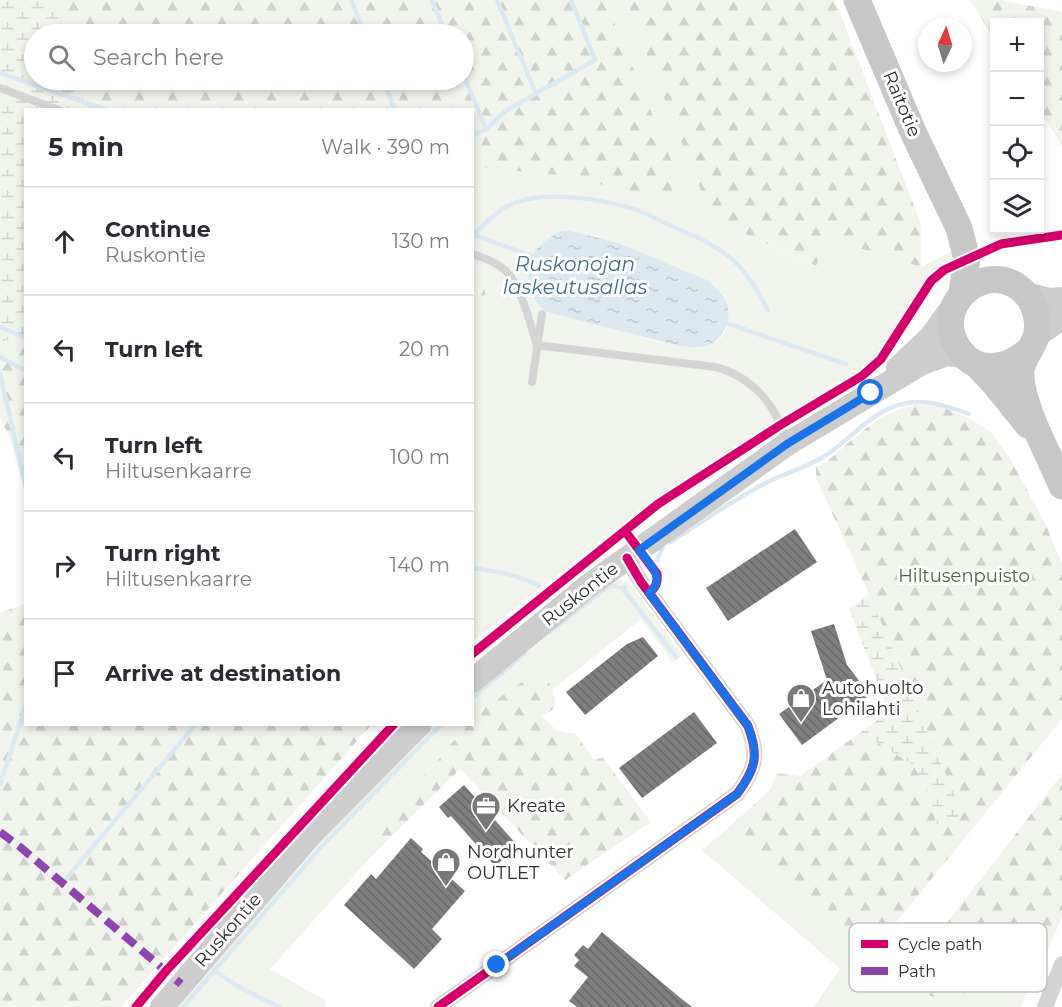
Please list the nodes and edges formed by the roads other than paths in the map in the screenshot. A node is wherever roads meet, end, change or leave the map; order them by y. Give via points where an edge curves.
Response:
1 (858, 0) edge
2 (0, 88) edge
3 (54, 108) edge
4 (950, 207) junction
5 (474, 255) edge
6 (1021, 290) junction
7 (1062, 298) edge
8 (958, 299) junction
9 (542, 314) dead end
10 (1062, 318) edge
11 (1033, 343) junction
12 (537, 345) junction
13 (970, 360) junction
14 (532, 382) dead end
15 (871, 393) junction
16 (787, 444) junction
17 (1048, 453) junction
18 (1062, 486) edge
19 (627, 558) junction
20 (474, 679) edge
21 (418, 726) edge
22 (1062, 963) edge
23 (162, 1007) edge
24 (438, 1007) edge
25 (1045, 1007) edge

1 - 4 main road, Raitotie via 913,132
2 - 3 lane
4 - 6 main road, Raitotie via 990,261
4 - 8 main road, Raitotie via 968,259
5 - 12 lane via 508,273
6 - 7 main road via 1049,300
6 - 8 main road via 1001,280 986,280 973,285
6 - 11 main road via 1035,307 1038,322
8 - 13 main road via 950,318 951,332 956,345
8 - 15 main road, Ruskontie via 931,337
9 - 12 lane
10 - 11 main road
11 - 13 main road via 1018,360 1005,366 990,367
11 - 17 main road via 1023,362 1022,387
12 - 14 lane
12 - 16 lane via 732,372 764,397 782,424
13 - 15 main road, Ruskontie via 947,354 922,363
13 - 17 main road via 1013,405
15 - 16 main road, Ruskontie
16 - 19 main road, Ruskontie
17 - 18 main road
19 - 20 main road, Ruskontie
19 - 24 street via 640,582 748,726 755,760 750,777 737,794
21 - 23 main road, Ruskontie via 312,833
22 - 25 street

